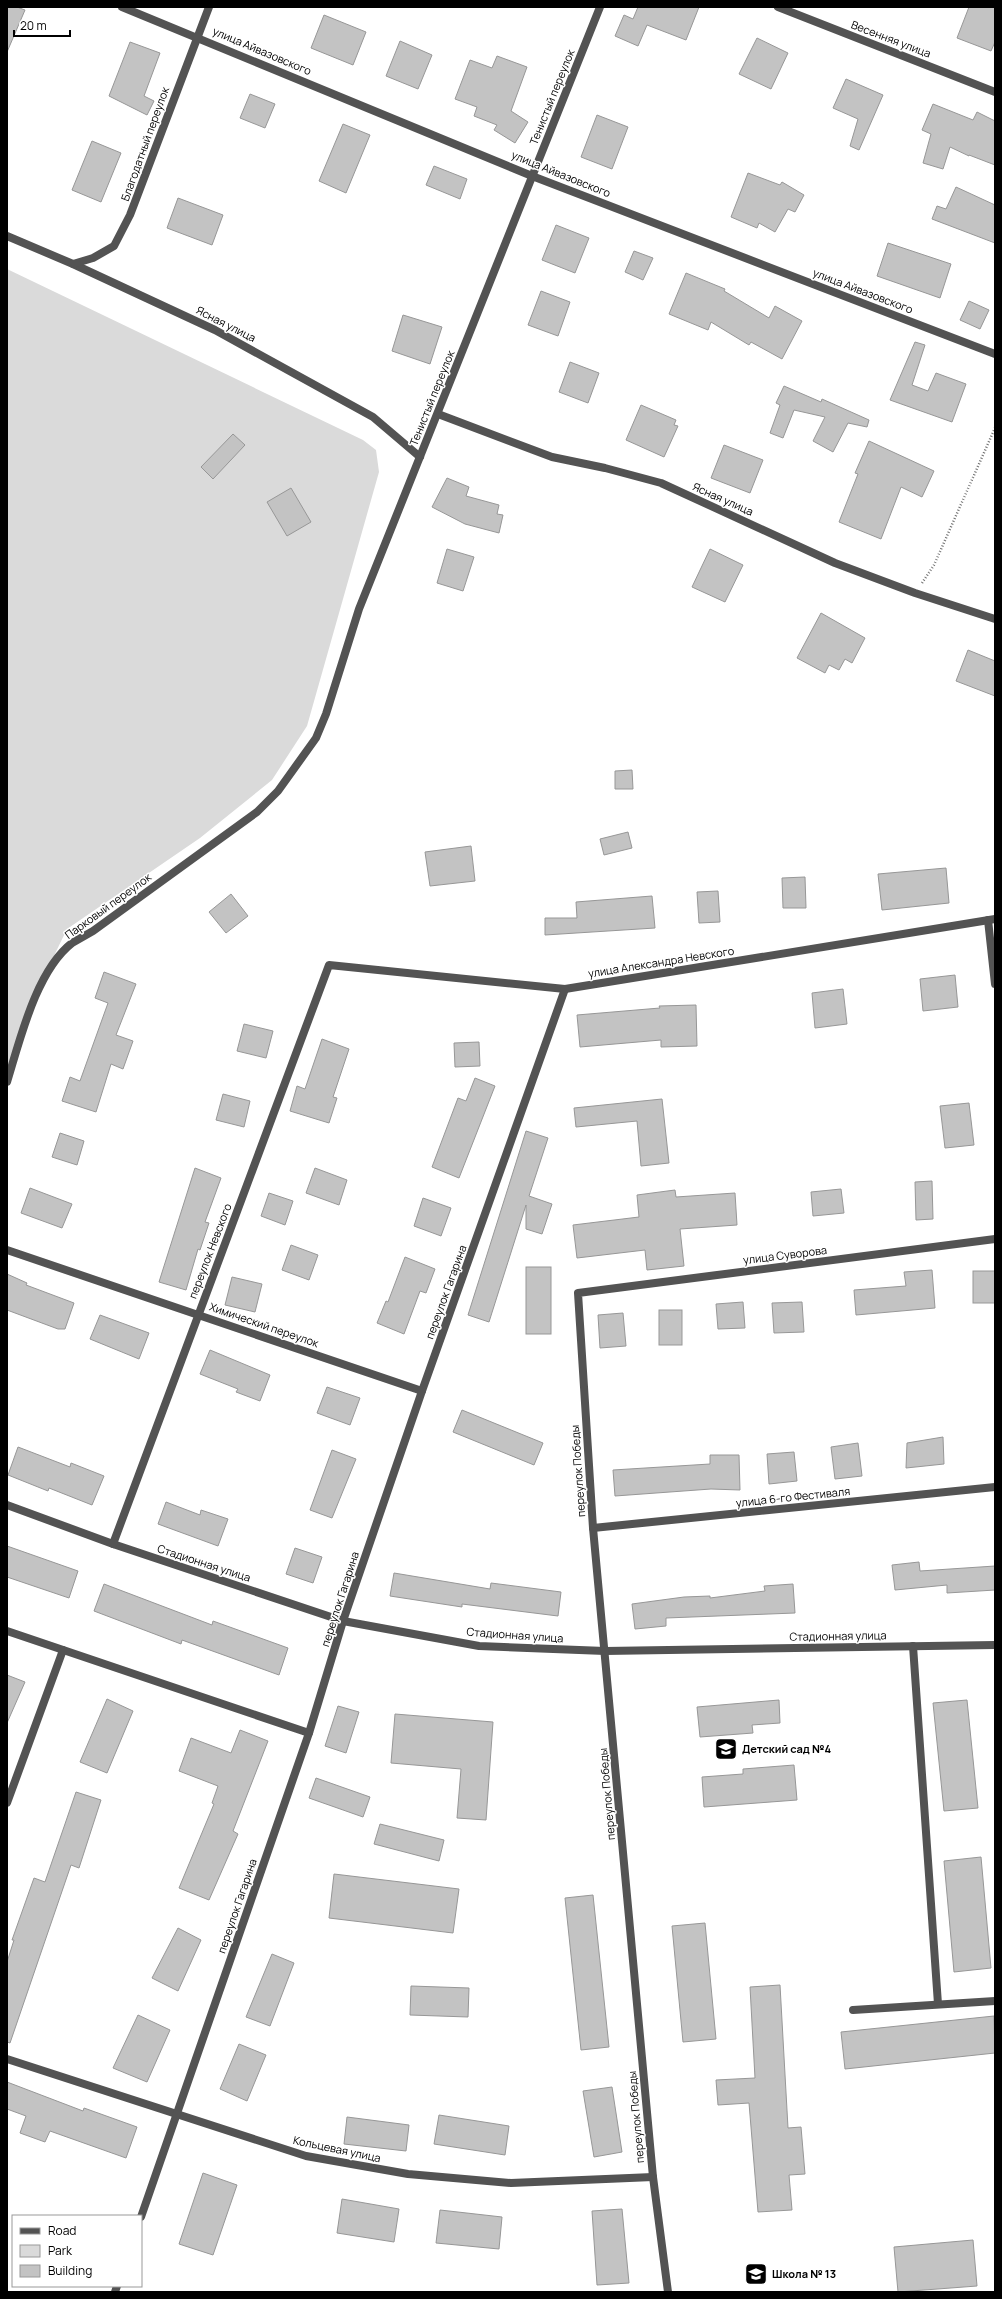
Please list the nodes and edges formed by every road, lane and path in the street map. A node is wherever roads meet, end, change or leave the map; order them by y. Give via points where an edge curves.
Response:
1 (122, 7) edge
2 (209, 7) edge
3 (600, 7) edge
4 (778, 7) edge
5 (197, 36) junction
6 (995, 92) edge
7 (532, 176) junction
8 (7, 236) edge
9 (73, 264) junction
10 (995, 354) edge
11 (438, 414) junction
12 (995, 428) edge
13 (420, 457) junction
14 (915, 593) junction
15 (995, 619) edge
16 (278, 792) joint
17 (992, 920) edge
18 (329, 965) joint
19 (995, 984) edge
20 (565, 989) junction
21 (7, 1082) edge
22 (995, 1239) edge
23 (7, 1250) edge
24 (578, 1293) joint
25 (197, 1314) junction
26 (422, 1391) junction
27 (995, 1487) edge
28 (7, 1505) edge
29 (592, 1528) junction
30 (113, 1544) junction
31 (343, 1621) junction
32 (7, 1631) edge
33 (995, 1645) edge
34 (913, 1646) junction
35 (63, 1650) junction
36 (605, 1651) junction
37 (309, 1733) junction
38 (7, 1803) edge
39 (995, 2001) edge
40 (938, 2004) junction
41 (853, 2010) dead end
42 (7, 2059) edge
43 (176, 2115) junction
44 (653, 2177) junction
45 (142, 2215) edge
46 (668, 2292) edge

1 - 5 street, улица Айвазовского
2 - 5 street, Благодатный переулок
3 - 7 street, Тенистый переулок
4 - 6 street, Весенняя улица
5 - 7 street, улица Айвазовского
5 - 9 street, Благодатный переулок via 130,215 114,246 93,258
7 - 10 street, улица Айвазовского
7 - 11 street, Тенистый переулок
8 - 9 street, Ясная улица
9 - 13 street, Ясная улица via 216,330 307,380 373,417
11 - 13 street, Тенистый переулок
11 - 14 street, Ясная улица via 552,457 661,483 835,563
12 - 14 path via 934,566
13 - 16 street, Тенистый переулок via 359,609 321,726 299,765
14 - 15 street, Ясная улица
16 - 21 street, Парковый переулок via 257,812 72,944 56,961 33,1002
17 - 19 street
17 - 20 street, улица Александра Невского
18 - 20 street, улица Александра Невского
18 - 25 street, переулок Невского
20 - 26 street, переулок Гагарина
22 - 24 street, улица Суворова
23 - 25 street, Химический переулок
24 - 29 street, переулок Победы
25 - 26 street, Химический переулок
25 - 30 street, переулок Невского
26 - 31 street, переулок Гагарина
27 - 29 street, улица 6-го Фестиваля
28 - 30 street, Стадионная улица
29 - 36 street, переулок Победы
30 - 31 street, Стадионная улица
31 - 36 street, Стадионная улица via 479,1646
31 - 37 street, переулок Гагарина
32 - 35 street
33 - 34 street, Стадионная улица
34 - 36 street, Стадионная улица
34 - 40 street
35 - 37 street
35 - 38 street
36 - 44 street, переулок Победы
37 - 43 street, переулок Гагарина
39 - 40 street
40 - 41 street
42 - 43 street, Кольцевая улица
43 - 44 street, Кольцевая улица via 306,2156 408,2174 511,2183
43 - 45 street, переулок Гагарина
44 - 46 street, переулок Победы

